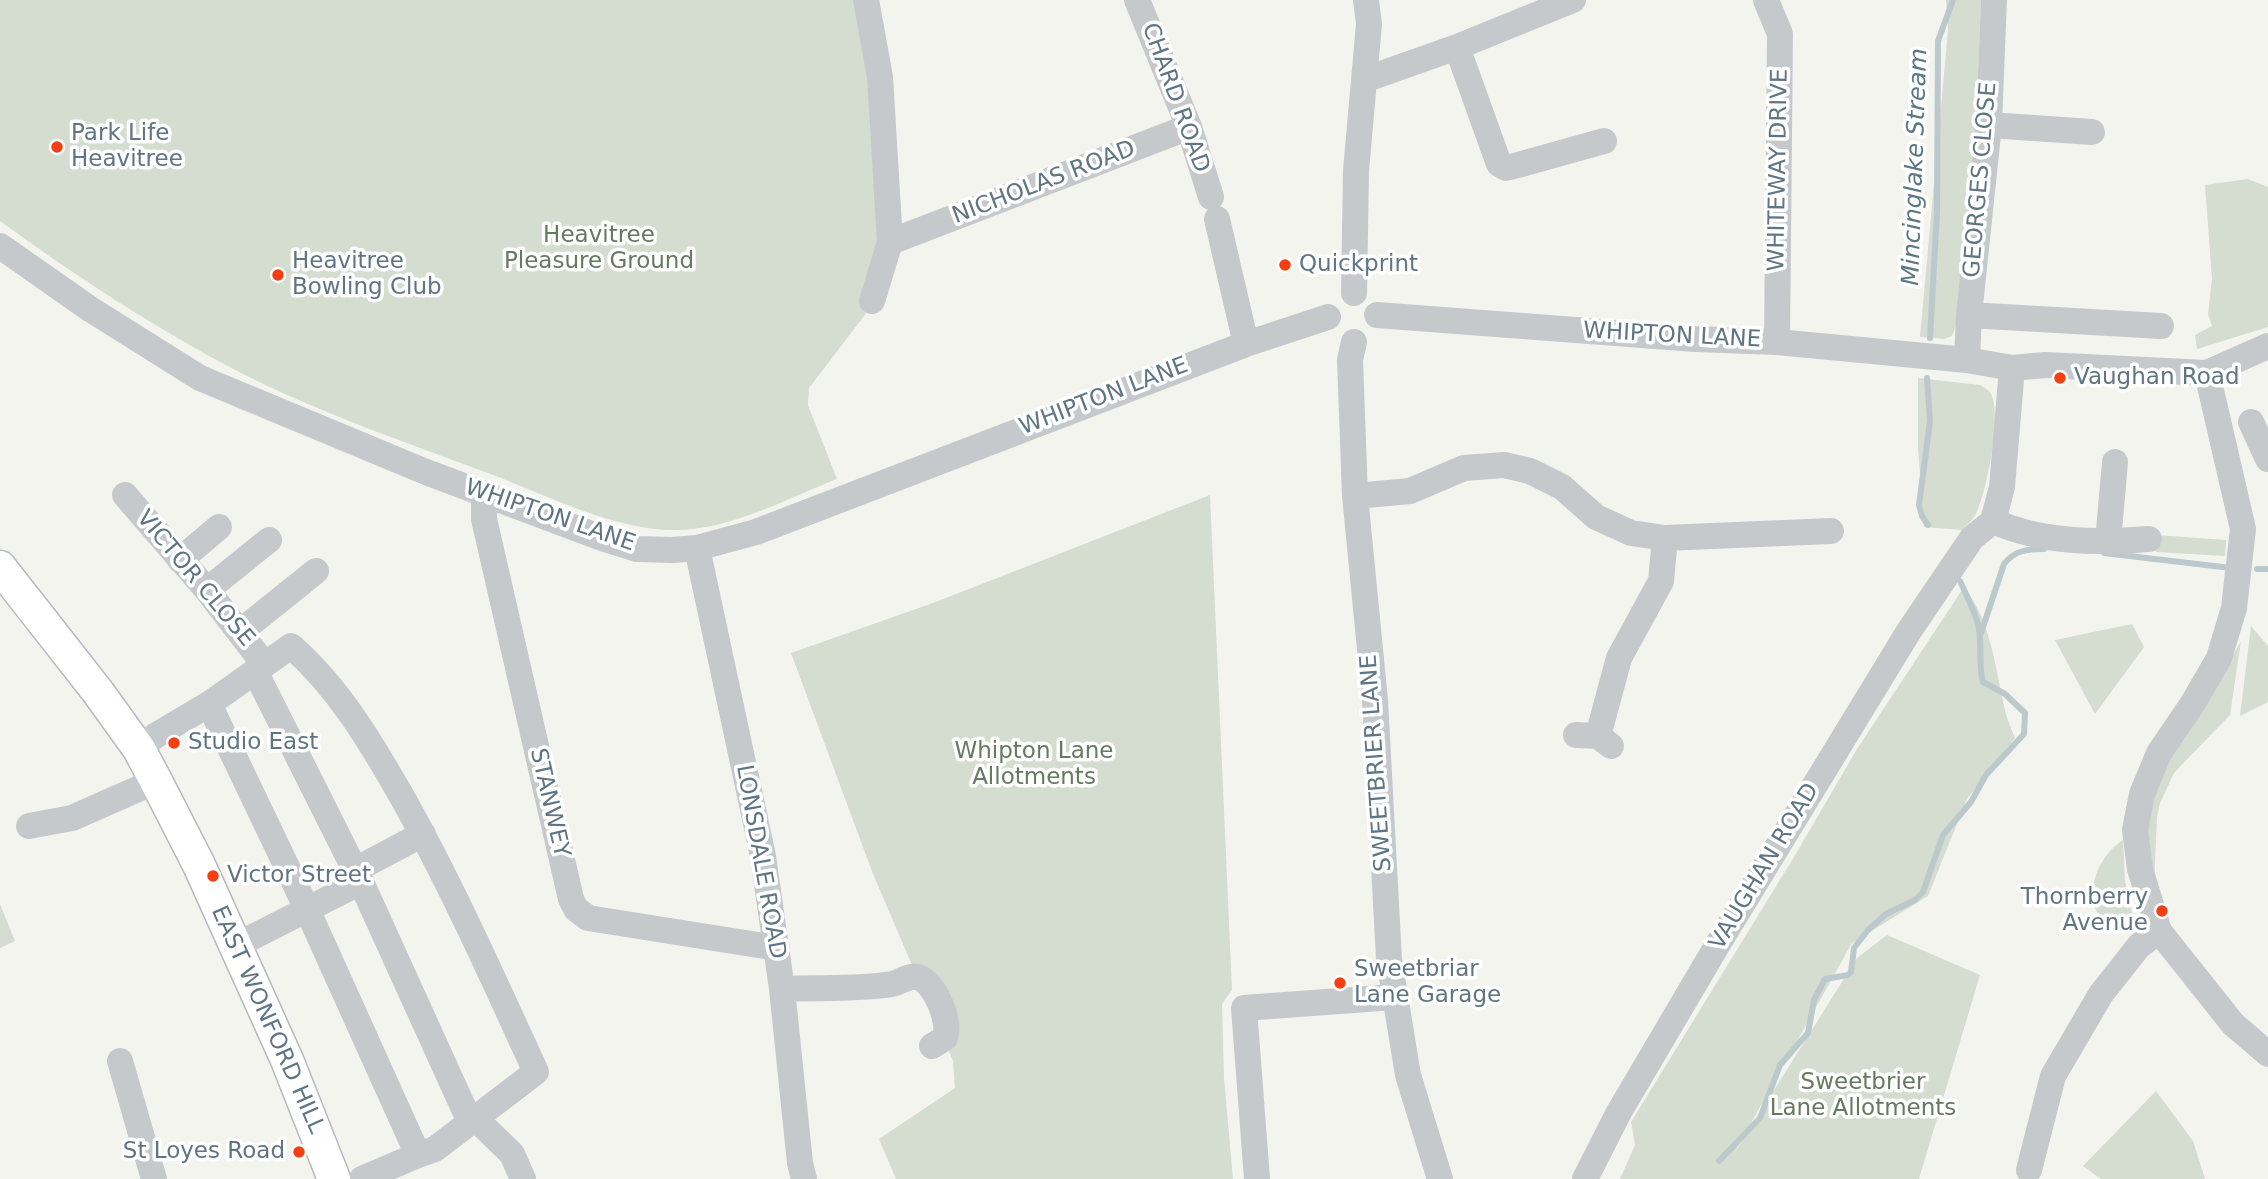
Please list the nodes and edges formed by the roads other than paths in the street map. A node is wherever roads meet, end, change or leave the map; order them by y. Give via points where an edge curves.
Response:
1 (866, 0) edge
2 (1137, 0) edge
3 (1366, 0) edge
4 (1573, 0) edge
5 (1766, 0) edge
6 (1994, 0) edge
7 (1457, 47) junction
8 (1364, 80) junction
9 (1989, 125) junction
10 (1189, 127) junction
11 (2092, 132) dead end
12 (1604, 141) dead end
13 (894, 241) junction
14 (0, 246) edge
15 (1354, 293) junction
16 (872, 301) dead end
17 (1377, 315) junction
18 (1969, 315) junction
19 (1328, 317) junction
20 (2161, 326) dead end
21 (1354, 342) junction
22 (1777, 342) junction
23 (1246, 344) junction
24 (2268, 346) edge
25 (1967, 360) junction
26 (2012, 368) junction
27 (2207, 373) junction
28 (2251, 422) dead end
29 (2268, 460) edge
30 (2115, 462) dead end
31 (484, 494) junction
32 (125, 495) dead end
33 (1355, 496) junction
34 (1993, 521) junction
35 (219, 527) dead end
36 (1830, 531) dead end
37 (1665, 538) junction
38 (2149, 539) dead end
39 (269, 540) dead end
40 (2255, 541) edge
41 (2108, 542) junction
42 (696, 548) junction
43 (180, 559) junction
44 (0, 567) edge
45 (316, 571) dead end
46 (207, 590) junction
47 (240, 632) junction
48 (259, 667) junction
49 (209, 704) junction
50 (1595, 739) dead end
51 (139, 749) junction
52 (156, 781) junction
53 (29, 826) dead end
54 (423, 834) junction
55 (358, 876) junction
56 (307, 909) junction
57 (2159, 932) junction
58 (235, 946) junction
59 (777, 948) junction
60 (782, 989) junction
61 (1394, 997) junction
62 (932, 1046) dead end
63 (2268, 1054) edge
64 (120, 1061) dead end
65 (472, 1120) junction
66 (418, 1154) junction
67 (2029, 1170) dead end
68 (154, 1179) edge
69 (334, 1179) edge
70 (362, 1179) edge
71 (523, 1179) edge
72 (804, 1179) edge
73 (1257, 1179) edge
74 (1440, 1179) edge
75 (1585, 1179) edge

1 - 13 street via 880,77
2 - 10 street, CHARD ROAD
3 - 8 street via 1369,24
4 - 7 street
5 - 22 street, WHITEWAY DRIVE via 1780,34
6 - 9 street, GEORGES CLOSE
7 - 8 street
7 - 12 street via 1499,164 1506,168
8 - 15 street via 1356,171
9 - 11 street
9 - 18 street, GEORGES CLOSE
10 - 13 street, NICHOLAS ROAD
10 - 23 street, CHARD ROAD via 1214,208
13 - 16 street
14 - 31 street, WHIPTON LANE via 200,378
15 - 17 street via 1370,300
15 - 19 street via 1333,302
17 - 21 street via 1374,330
17 - 22 street, WHIPTON LANE
18 - 20 street
18 - 25 street, GEORGES CLOSE
19 - 21 street via 1339,338
19 - 23 street, WHIPTON LANE
21 - 33 street, SWEETBRIER LANE via 1350,360
22 - 25 street, WHIPTON LANE
23 - 42 street, WHIPTON LANE via 756,532
24 - 27 street
25 - 26 street
26 - 27 street via 2045,365
26 - 34 street via 2002,487
27 - 40 street via 2243,529
28 - 29 street
30 - 41 street
31 - 42 street, WHIPTON LANE via 637,549
31 - 59 street, STANWEY via 484,519 576,909 588,918
32 - 43 street, VICTOR CLOSE
33 - 37 street via 1410,491 1464,468 1504,466 1530,471 1562,487 1612,526
33 - 61 street, SWEETBRIER LANE via 1375,700
34 - 41 street via 2039,537
34 - 75 street, VAUGHAN ROAD via 1972,538 1909,631 1619,1112
35 - 43 street
36 - 37 street
37 - 50 street via 1661,581 1619,658
38 - 41 street
39 - 46 street
40 - 57 street via 2219,658 2159,753 2142,794 2135,830 2140,869
42 - 59 street, LONSDALE ROAD via 763,856
43 - 46 street, VICTOR CLOSE
44 - 51 main road, EAST WONFORD HILL
45 - 47 street
46 - 47 street, VICTOR CLOSE
47 - 48 street, VICTOR CLOSE
48 - 49 street
48 - 54 street via 291,646 327,682 368,737
48 - 55 street
49 - 51 street
49 - 56 street
51 - 52 main road, EAST WONFORD HILL
52 - 53 street via 72,818
52 - 58 main road, EAST WONFORD HILL
54 - 55 street
54 - 65 street via 540,1070
55 - 56 street
55 - 65 street
56 - 58 street
56 - 66 street
57 - 63 street via 2233,1024
57 - 67 street via 2139,946 2101,994 2053,1076
58 - 69 main road, EAST WONFORD HILL
59 - 60 street, LONSDALE ROAD
60 - 62 street via 889,984 919,978 930,988 947,1022 945,1038
60 - 72 street, LONSDALE ROAD
61 - 73 street via 1244,1007
61 - 74 street, SWEETBRIER LANE via 1408,1075
64 - 68 street
65 - 66 street via 435,1149
65 - 71 street via 512,1154
66 - 70 street

